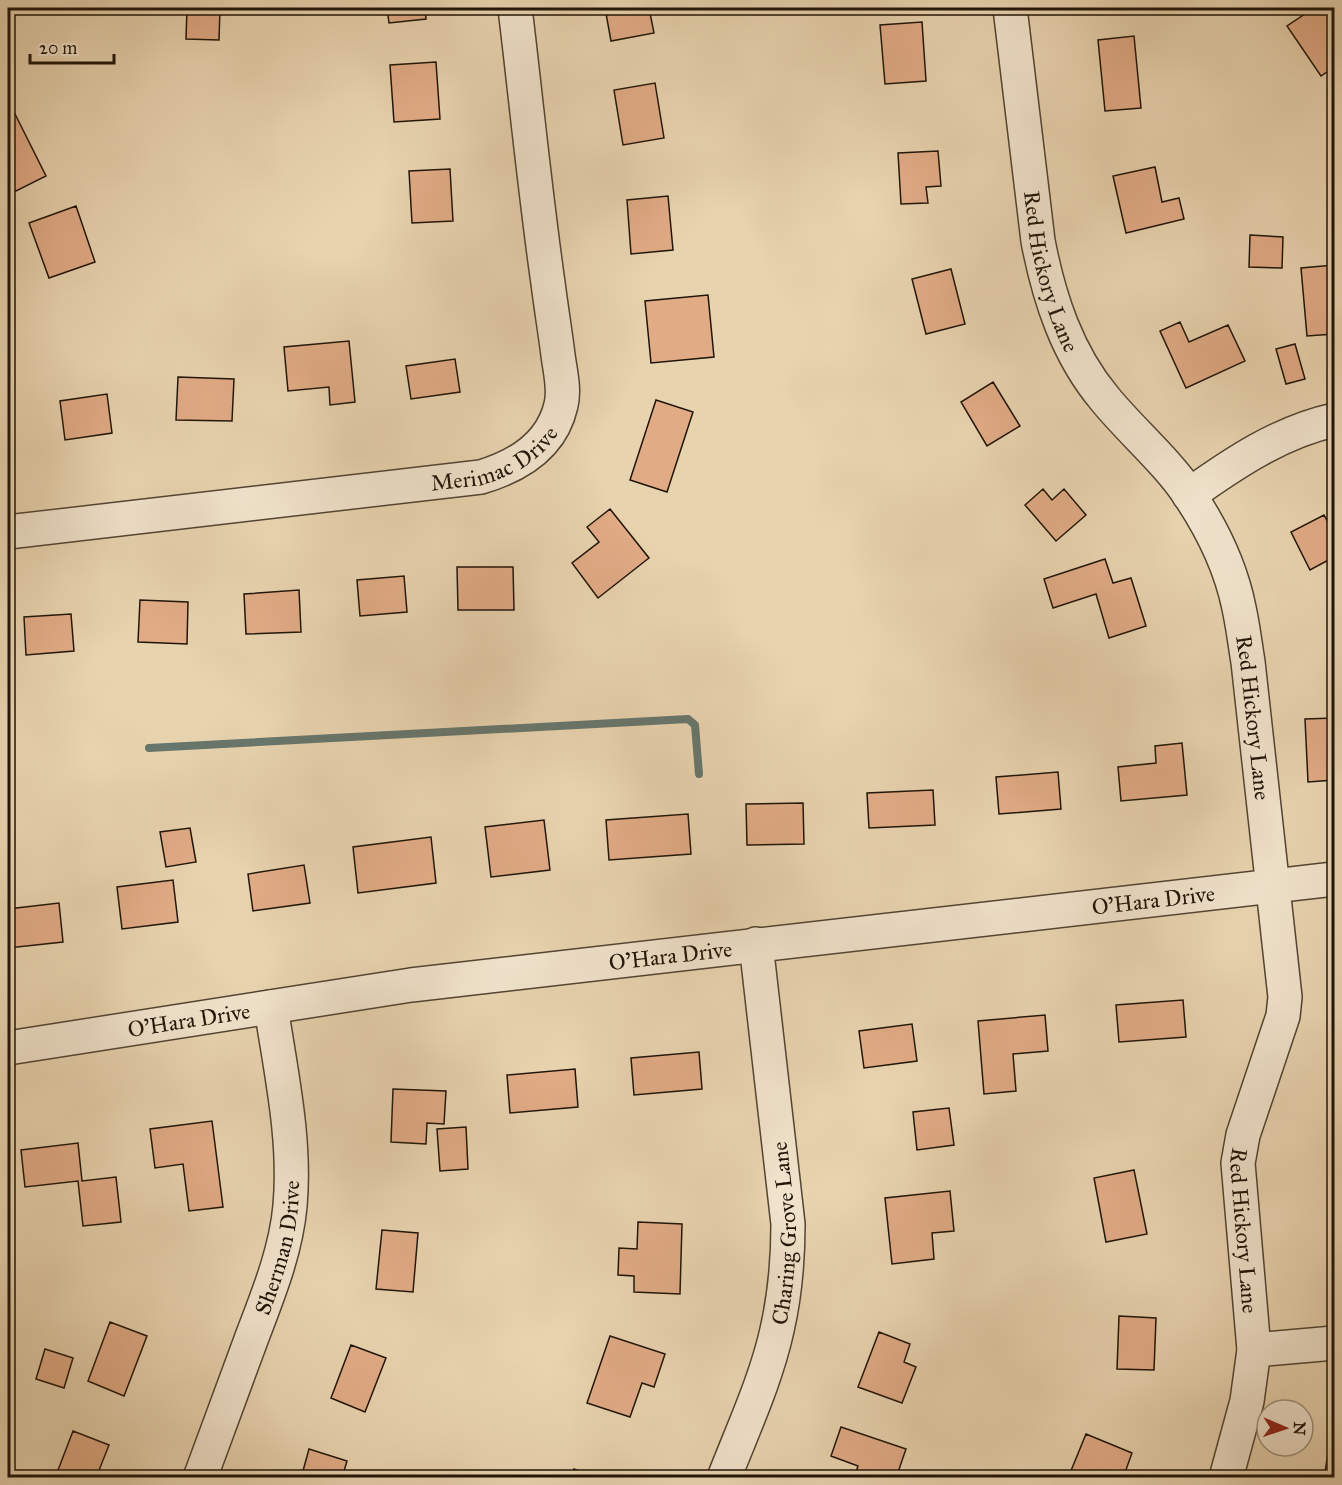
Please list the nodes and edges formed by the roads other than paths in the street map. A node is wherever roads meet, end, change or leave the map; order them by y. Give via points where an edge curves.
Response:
1 (515, 8) edge
2 (1010, 8) edge
3 (1335, 420) edge
4 (1189, 495) junction
5 (8, 532) edge
6 (1335, 879) edge
7 (1274, 886) junction
8 (756, 944) junction
9 (271, 1007) junction
10 (8, 1048) edge
11 (1335, 1343) edge
12 (1254, 1350) junction
13 (200, 1478) edge
14 (724, 1478) edge
15 (1226, 1478) edge

1 - 5 street, Merimac Drive via 562,386 561,404 545,440 525,458 481,477
2 - 4 street, Red Hickory Lane via 1038,241 1055,309 1081,366 1104,398
3 - 4 street via 1302,428 1267,445
4 - 7 street, Red Hickory Lane via 1229,573 1239,607
6 - 7 street, O'Hara Drive
7 - 8 street, O'Hara Drive
7 - 12 street, Red Hickory Lane via 1285,981 1283,1016 1243,1135 1239,1163
8 - 9 street, O'Hara Drive via 411,985
8 - 14 street, Charing Grove Lane via 788,1256 770,1356
9 - 10 street, O'Hara Drive
9 - 13 street, Sherman Drive via 288,1122 290,1208 271,1287
11 - 12 street
12 - 15 street, Red Hickory Lane via 1247,1401

